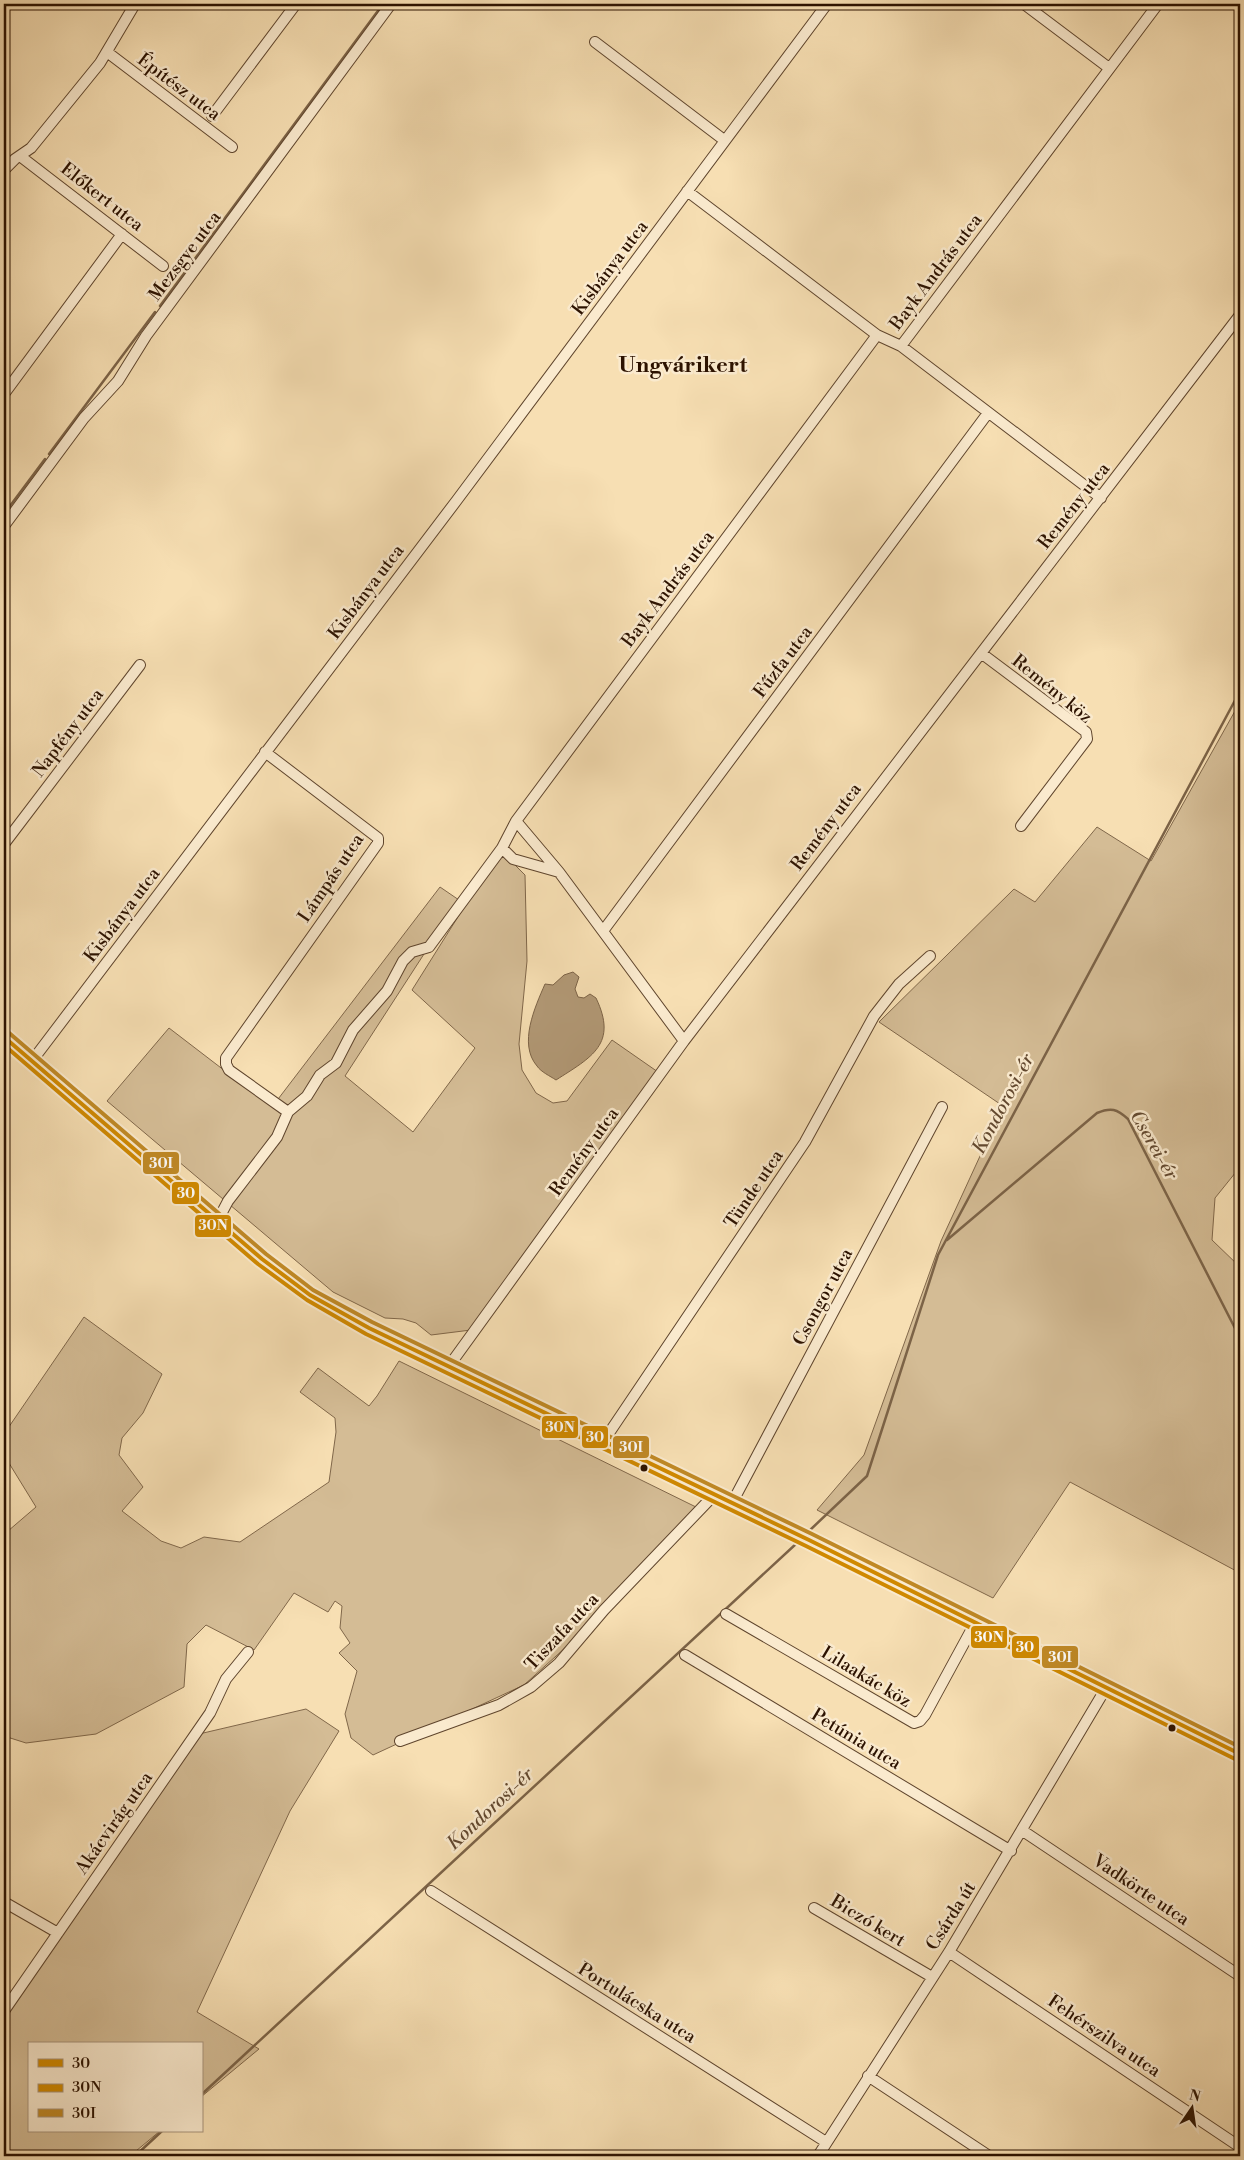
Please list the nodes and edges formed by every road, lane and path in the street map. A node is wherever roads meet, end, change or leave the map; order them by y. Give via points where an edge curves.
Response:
1 (135, 4) edge
2 (296, 4) edge
3 (391, 4) edge
4 (827, 4) edge
5 (1024, 4) edge
6 (1158, 4) edge
7 (595, 42) dead end
8 (107, 52) junction
9 (1109, 68) junction
10 (212, 116) dead end
11 (724, 140) junction
12 (232, 147) dead end
13 (20, 156) junction
14 (4, 170) edge
15 (687, 191) junction
16 (122, 234) junction
17 (163, 266) dead end
18 (1240, 315) edge
19 (877, 335) junction
20 (901, 346) junction
21 (4, 394) edge
22 (988, 412) junction
23 (1101, 498) junction
24 (4, 526) edge
25 (981, 653) junction
26 (140, 665) dead end
27 (265, 752) junction
28 (516, 821) junction
29 (1021, 826) dead end
30 (4, 844) edge
31 (502, 848) junction
32 (559, 872) junction
33 (603, 931) junction
34 (930, 956) dead end
35 (4, 1037) edge
36 (684, 1041) junction
37 (32, 1061) junction
38 (942, 1107) dead end
39 (288, 1112) junction
40 (218, 1220) junction
41 (449, 1366) junction
42 (603, 1442) junction
43 (714, 1495) junction
44 (732, 1503) junction
45 (726, 1614) dead end
46 (975, 1624) junction
47 (248, 1652) dead end
48 (685, 1655) dead end
49 (1106, 1688) junction
50 (400, 1741) dead end
51 (1240, 1754) edge
52 (1023, 1831) junction
53 (1010, 1850) junction
54 (431, 1891) dead end
55 (4, 1902) edge
56 (814, 1908) dead end
57 (58, 1932) junction
58 (949, 1952) junction
59 (1240, 1976) edge
60 (932, 1977) junction
61 (4, 2011) edge
62 (868, 2076) junction
63 (826, 2142) junction
64 (1240, 2147) edge
65 (818, 2156) edge
66 (988, 2156) edge

1 - 8 street
2 - 10 street
3 - 24 street, Mezsgye utca via 146,336 118,381 78,425
4 - 11 street, Kisbánya utca
5 - 9 street
6 - 9 street, Bayk András utca
7 - 11 street
8 - 12 street, Építész utca
8 - 13 street via 32,148
9 - 20 street, Bayk András utca
11 - 15 street, Kisbánya utca
13 - 14 street
13 - 16 street, Előkert utca
15 - 19 street
15 - 27 street, Kisbánya utca
16 - 17 street, Előkert utca
16 - 21 street
18 - 23 street, Remény utca
19 - 20 street, Bayk András utca
19 - 28 street, Bayk András utca
20 - 22 street
22 - 23 street
22 - 33 street, Fűzfa utca
23 - 25 street, Remény utca
25 - 29 street, Remény köz via 1086,732 1087,739
25 - 36 street, Remény utca
26 - 30 street, Napfény utca
27 - 37 street, Kisbánya utca
27 - 39 street, Lámpás utca via 378,838 378,843 229,1053 226,1064 229,1070
28 - 31 street, Bayk András utca
28 - 32 street
31 - 32 street via 513,859
31 - 39 street, Bayk András utca via 429,946 412,952 403,961 388,991 352,1030 336,1063 320,1075 307,1096
32 - 33 street
33 - 36 street
34 - 42 street, Tünde utca via 899,984 874,1016 805,1142
35 - 37 main road
36 - 41 street, Remény utca
37 - 40 main road
38 - 44 street, Csongor utca
39 - 40 street, Bayk András utca via 277,1137 228,1201
40 - 41 main road via 262,1259 310,1294 369,1328
41 - 42 main road
42 - 43 main road
43 - 44 main road
43 - 50 street, Tiszafa utca via 604,1610 559,1663 531,1687 499,1705
44 - 46 main road
45 - 46 street, Lilaakác köz via 914,1723 925,1714
46 - 49 main road
47 - 57 street, Akácvirág utca via 226,1680 210,1713
48 - 53 street, Petúnia utca
49 - 51 main road
49 - 52 street, Csárda út
52 - 53 street, Csárda út
52 - 59 street, Vadkörte utca
53 - 58 street, Csárda út
54 - 63 street, Portulácska utca
55 - 57 street
56 - 60 street, Biczó kert
57 - 61 street, Akácvirág utca
58 - 60 street, Csárda út
58 - 64 street, Fehérszilva utca
60 - 62 street, Csárda út
62 - 63 street, Csárda út
62 - 66 street
63 - 65 street, Csárda út

